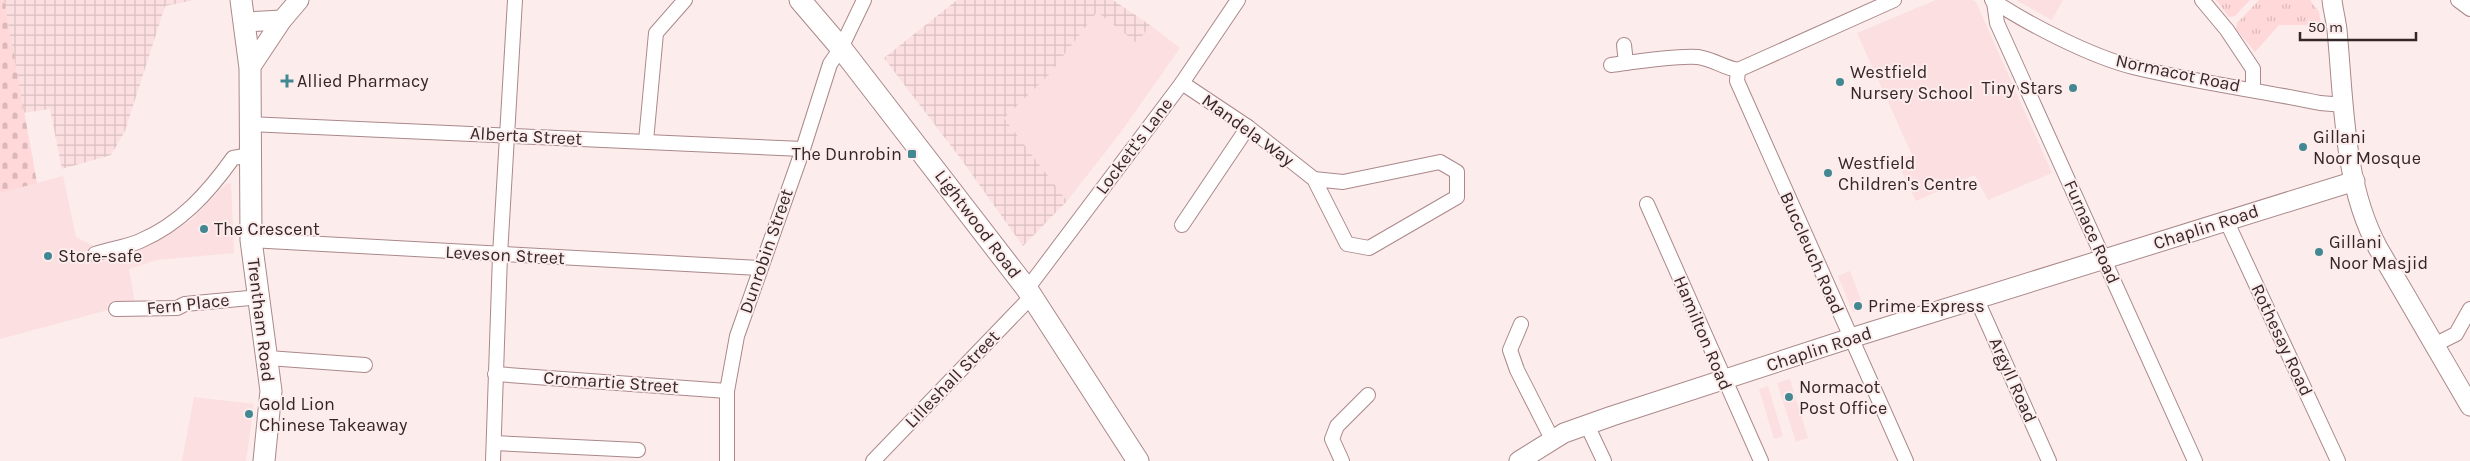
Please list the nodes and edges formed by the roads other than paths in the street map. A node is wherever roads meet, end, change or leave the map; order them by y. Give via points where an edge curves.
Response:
1 (241, 0) edge
2 (299, 0) edge
3 (515, 0) edge
4 (685, 0) edge
5 (800, 0) edge
6 (864, 0) edge
7 (1238, 0) edge
8 (1894, 0) edge
9 (2202, 0) edge
10 (2458, 0) edge
11 (1993, 1) edge
12 (2331, 2) edge
13 (2470, 9) edge
14 (282, 20) junction
15 (245, 22) junction
16 (1624, 45) dead end
17 (841, 48) junction
18 (1626, 63) junction
19 (1611, 65) dead end
20 (250, 68) junction
21 (1738, 70) junction
22 (1182, 83) junction
23 (2253, 89) junction
24 (2344, 104) junction
25 (250, 124) junction
26 (1248, 127) junction
27 (508, 134) junction
28 (646, 141) junction
29 (802, 149) junction
30 (250, 154) junction
31 (1314, 178) junction
32 (2356, 181) junction
33 (1647, 204) dead end
34 (2226, 220) junction
35 (1182, 225) dead end
36 (251, 240) junction
37 (95, 254) dead end
38 (500, 255) junction
39 (2104, 260) junction
40 (759, 268) junction
41 (1029, 293) junction
42 (260, 296) junction
43 (1977, 300) junction
44 (116, 309) dead end
45 (2470, 309) edge
46 (1521, 324) dead end
47 (1851, 338) junction
48 (2436, 344) junction
49 (268, 358) junction
50 (366, 365) dead end
51 (495, 374) junction
52 (1724, 380) junction
53 (727, 391) junction
54 (1368, 395) dead end
55 (2470, 406) edge
56 (1587, 425) junction
57 (1552, 439) junction
58 (494, 442) junction
59 (638, 450) dead end
60 (264, 461) edge
61 (493, 461) edge
62 (727, 461) edge
63 (873, 461) edge
64 (1138, 461) edge
65 (1342, 461) edge
66 (1519, 461) edge
67 (1604, 461) edge
68 (1760, 461) edge
69 (1906, 461) edge
70 (2049, 461) edge
71 (2195, 461) edge
72 (2338, 461) edge

1 - 15 main road, Trentham Road
2 - 14 street
3 - 27 street
4 - 28 street via 656,33
5 - 17 main road, Lightwood Road
6 - 17 street, Dunrobin Street
7 - 22 street, Lockett's Lane
8 - 21 street
9 - 23 street via 2254,69
10 - 13 street
11 - 23 street, Normacot Road via 2045,30 2131,66
11 - 39 street, Furnace Road via 1997,23
12 - 24 street
14 - 15 street
14 - 20 street
15 - 20 main road, Trentham Road
16 - 18 street
17 - 29 street, Dunrobin Street via 830,64
17 - 41 main road, Lightwood Road
18 - 19 street
18 - 21 street via 1696,57
20 - 25 main road, Trentham Road
21 - 47 street, Buccleuch Road via 1737,81
22 - 26 street, Mandela Way
22 - 41 street, Lockett's Lane
23 - 24 street, Normacot Road via 2320,103
24 - 32 street
25 - 27 street, Alberta Street
25 - 30 main road, Trentham Road
26 - 31 street, Mandela Way
26 - 35 street
27 - 28 street, Alberta Street
27 - 38 street
28 - 29 street, Alberta Street
29 - 40 street, Dunrobin Street
30 - 36 main road, Trentham Road
30 - 37 street via 233,158 200,200 174,222 138,242
31 - 31 street, Mandela Way via 1343,182 1440,162 1457,172 1457,197 1369,248 1347,244
32 - 34 street, Chaplin Road
32 - 48 street via 2373,237
33 - 52 street, Hamilton Road
34 - 39 street, Chaplin Road
34 - 72 street, Rothesay Road
36 - 38 street, Leveson Street
36 - 42 main road, Trentham Road
38 - 40 street, Leveson Street
38 - 51 street
39 - 43 street, Chaplin Road
39 - 71 street, Furnace Road
40 - 53 street, Dunrobin Street via 736,336
41 - 63 street, Lilleshall Street
41 - 64 main road, Lightwood Road
42 - 44 street, Fern Place via 185,304 177,308
42 - 49 main road, Trentham Road
43 - 47 street, Chaplin Road
43 - 70 street, Argyll Road
45 - 48 street via 2456,334
46 - 57 street via 1510,350
47 - 52 street, Chaplin Road
47 - 69 street, Buccleuch Road
48 - 55 street
49 - 50 street
49 - 60 main road, Trentham Road via 271,391
51 - 53 street, Cromartie Street
51 - 58 street
52 - 56 street, Chaplin Road
52 - 68 street, Hamilton Road
53 - 62 street, Dunrobin Street
54 - 65 street via 1337,426 1332,439
56 - 57 street, Chaplin Road
56 - 67 street
57 - 66 street, Chaplin Road
58 - 59 street
58 - 61 street

